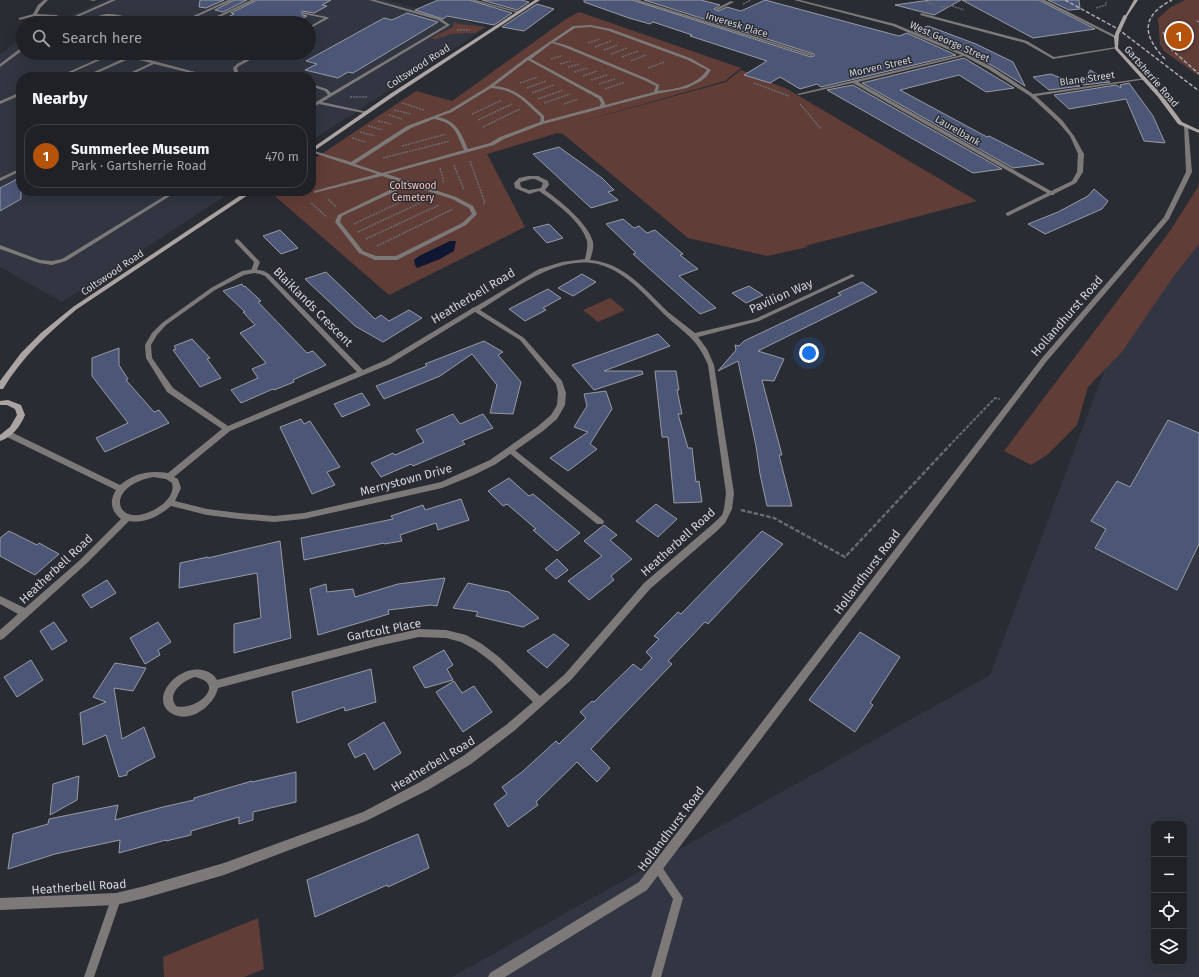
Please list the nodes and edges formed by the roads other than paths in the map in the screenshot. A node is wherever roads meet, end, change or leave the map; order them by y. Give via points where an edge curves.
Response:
1 (46, 0) edge
2 (91, 0) edge
3 (94, 0) edge
4 (114, 0) edge
5 (231, 0) edge
6 (254, 0) edge
7 (371, 0) edge
8 (472, 0) edge
9 (538, 0) edge
10 (635, 0) edge
11 (724, 0) edge
12 (796, 0) edge
13 (822, 0) edge
14 (1042, 0) edge
15 (1136, 0) edge
16 (734, 1) edge
17 (813, 4) junction
18 (717, 10) dead end
19 (518, 12) junction
20 (304, 13) dead end
21 (35, 14) junction
22 (921, 14) dead end
23 (29, 16) edge
24 (57, 16) dead end
25 (77, 16) edge
26 (100, 16) edge
27 (112, 16) edge
28 (196, 16) edge
29 (219, 16) edge
30 (316, 24) edge
31 (1116, 36) junction
32 (551, 42) junction
33 (1116, 48) junction
34 (16, 53) edge
35 (812, 55) dead end
36 (965, 56) junction
37 (527, 59) junction
38 (98, 60) edge
39 (124, 60) edge
40 (142, 60) edge
41 (247, 60) edge
42 (153, 63) junction
43 (0, 66) edge
44 (70, 72) edge
45 (96, 72) edge
46 (134, 72) edge
47 (191, 72) edge
48 (236, 72) joint
49 (247, 72) edge
50 (1145, 79) junction
51 (855, 82) junction
52 (316, 87) edge
53 (490, 87) junction
54 (656, 93) junction
55 (799, 94) road end
56 (330, 95) junction
57 (1032, 95) junction
58 (16, 96) edge
59 (320, 102) junction
60 (0, 103) edge
61 (316, 104) edge
62 (602, 108) junction
63 (367, 113) junction
64 (434, 118) junction
65 (542, 123) junction
66 (1186, 126) junction
67 (1199, 132) edge
68 (316, 148) edge
69 (466, 151) junction
70 (316, 153) edge
71 (353, 165) junction
72 (16, 172) edge
73 (380, 174) junction
74 (0, 180) edge
75 (408, 183) junction
76 (541, 190) junction
77 (318, 192) road end
78 (1052, 194) junction
79 (168, 196) edge
80 (243, 196) edge
81 (1008, 214) dead end
82 (237, 241) dead end
83 (0, 247) edge
84 (587, 261) junction
85 (254, 271) junction
86 (852, 276) dead end
87 (474, 309) junction
88 (693, 336) junction
89 (362, 373) junction
90 (0, 387) edge
91 (0, 402) edge
92 (227, 429) junction
93 (8, 434) junction
94 (0, 438) edge
95 (510, 450) junction
96 (170, 476) junction
97 (120, 489) junction
98 (170, 503) junction
99 (127, 518) junction
100 (600, 522) dead end
101 (0, 600) edge
102 (26, 613) junction
103 (0, 636) edge
104 (214, 686) junction
105 (540, 702) junction
106 (657, 867) junction
107 (116, 899) junction
108 (0, 904) edge
109 (89, 977) edge
110 (494, 977) edge
111 (656, 977) edge

1 - 21 street
2 - 3 street
4 - 25 lane
5 - 28 lane
6 - 29 lane
7 - 56 lane via 439,19 448,25
8 - 19 street
9 - 19 main road, Coltswood Road
10 - 35 street, Inveresk Place
11 - 16 street
12 - 17 street, West George Street
13 - 17 street
14 - 31 street
15 - 31 main road, Gartsherrie Road, bridge
16 - 18 street
17 - 36 street, West George Street via 894,25
19 - 63 main road, Coltswood Road
20 - 30 lane via 327,18
21 - 23 street
21 - 24 street
22 - 33 lane via 1026,42 1053,58
26 - 27 lane
31 - 33 main road, Gartsherrie Road
32 - 37 lane
32 - 54 lane via 647,80 658,86
32 - 54 lane via 574,27 591,26 680,55 709,70 706,76 684,87
33 - 50 main road, Gartsherrie Road
34 - 43 lane
36 - 51 street, Morven Street
36 - 57 street, West George Street via 990,68
37 - 53 lane
37 - 62 lane via 601,98
38 - 44 lane
39 - 45 lane
40 - 42 lane
41 - 48 lane via 235,68
42 - 46 lane
42 - 47 lane
48 - 49 lane
50 - 57 street, Blane Street
50 - 66 main road, Gartsherrie Road via 1180,123
51 - 55 street, Morven Street
51 - 78 street, Laurelbank
52 - 56 lane via 326,90
53 - 64 lane via 451,112
53 - 65 lane via 516,93 543,117
54 - 62 lane
56 - 59 lane
57 - 78 street, West George Street via 1060,121 1072,136 1081,154 1080,172 1074,182
58 - 60 lane
59 - 61 lane
59 - 63 lane
62 - 65 lane
63 - 68 main road, Coltswood Road
64 - 69 lane via 445,119 454,125
64 - 71 lane via 409,128
65 - 69 lane via 492,144
66 - 67 main road, Gartsherrie Road
66 - 106 street, Hollandhurst Road via 1189,172 1167,218 1044,360
69 - 73 lane
70 - 71 lane
71 - 73 lane
72 - 74 lane
73 - 75 lane
73 - 77 lane
75 - 75 lane via 340,215 337,222 348,236 364,252 375,258 397,258 464,224 475,214 472,207 454,198
76 - 76 street via 524,191 518,188 518,183 527,178 541,178 546,182
76 - 84 street via 585,230 590,242
78 - 81 street, West George Street
79 - 83 lane via 64,260 52,263 39,261
80 - 90 main road, Coltswood Road via 75,308 53,326 8,372
82 - 85 lane via 257,262
84 - 87 street, Heatherbell Road via 554,264
84 - 88 street, Heatherbell Road via 614,267 625,274
85 - 89 street, Blaiklands Crescent via 267,275
85 - 92 street, Blaiklands Crescent via 242,273 212,289 164,324 148,345 148,358 170,390
86 - 88 street, Pavilion Way via 757,320
87 - 89 street, Heatherbell Road via 388,362
87 - 95 street, Merrystown Drive via 522,339 559,382 562,393 561,405 554,417
88 - 105 street, Heatherbell Road via 712,365 730,507 714,529 647,586 568,677
89 - 92 street, Heatherbell Road
91 - 93 main road via 18,406 21,415 18,424
92 - 96 street, Heatherbell Road
93 - 94 main road
93 - 97 street
95 - 98 street, Merrystown Drive via 476,471 442,485 304,516 239,516
95 - 100 lane
96 - 97 street via 142,476
96 - 98 street via 177,487 176,495
97 - 99 street via 115,498 114,508
98 - 99 street via 150,516
99 - 102 street, Heatherbell Road
101 - 102 street
102 - 103 street, Heatherbell Road
104 - 104 street via 207,702 193,711 179,712 173,709 168,700 174,684 188,674 205,673 210,676
104 - 105 street, Gartcolt Place via 378,642 419,633 446,634 463,638 479,647
105 - 107 street, Heatherbell Road via 467,760 366,816 224,869
106 - 110 street, Hollandhurst Road via 643,886
106 - 111 lane via 678,898
107 - 108 street, Heatherbell Road
107 - 109 lane

